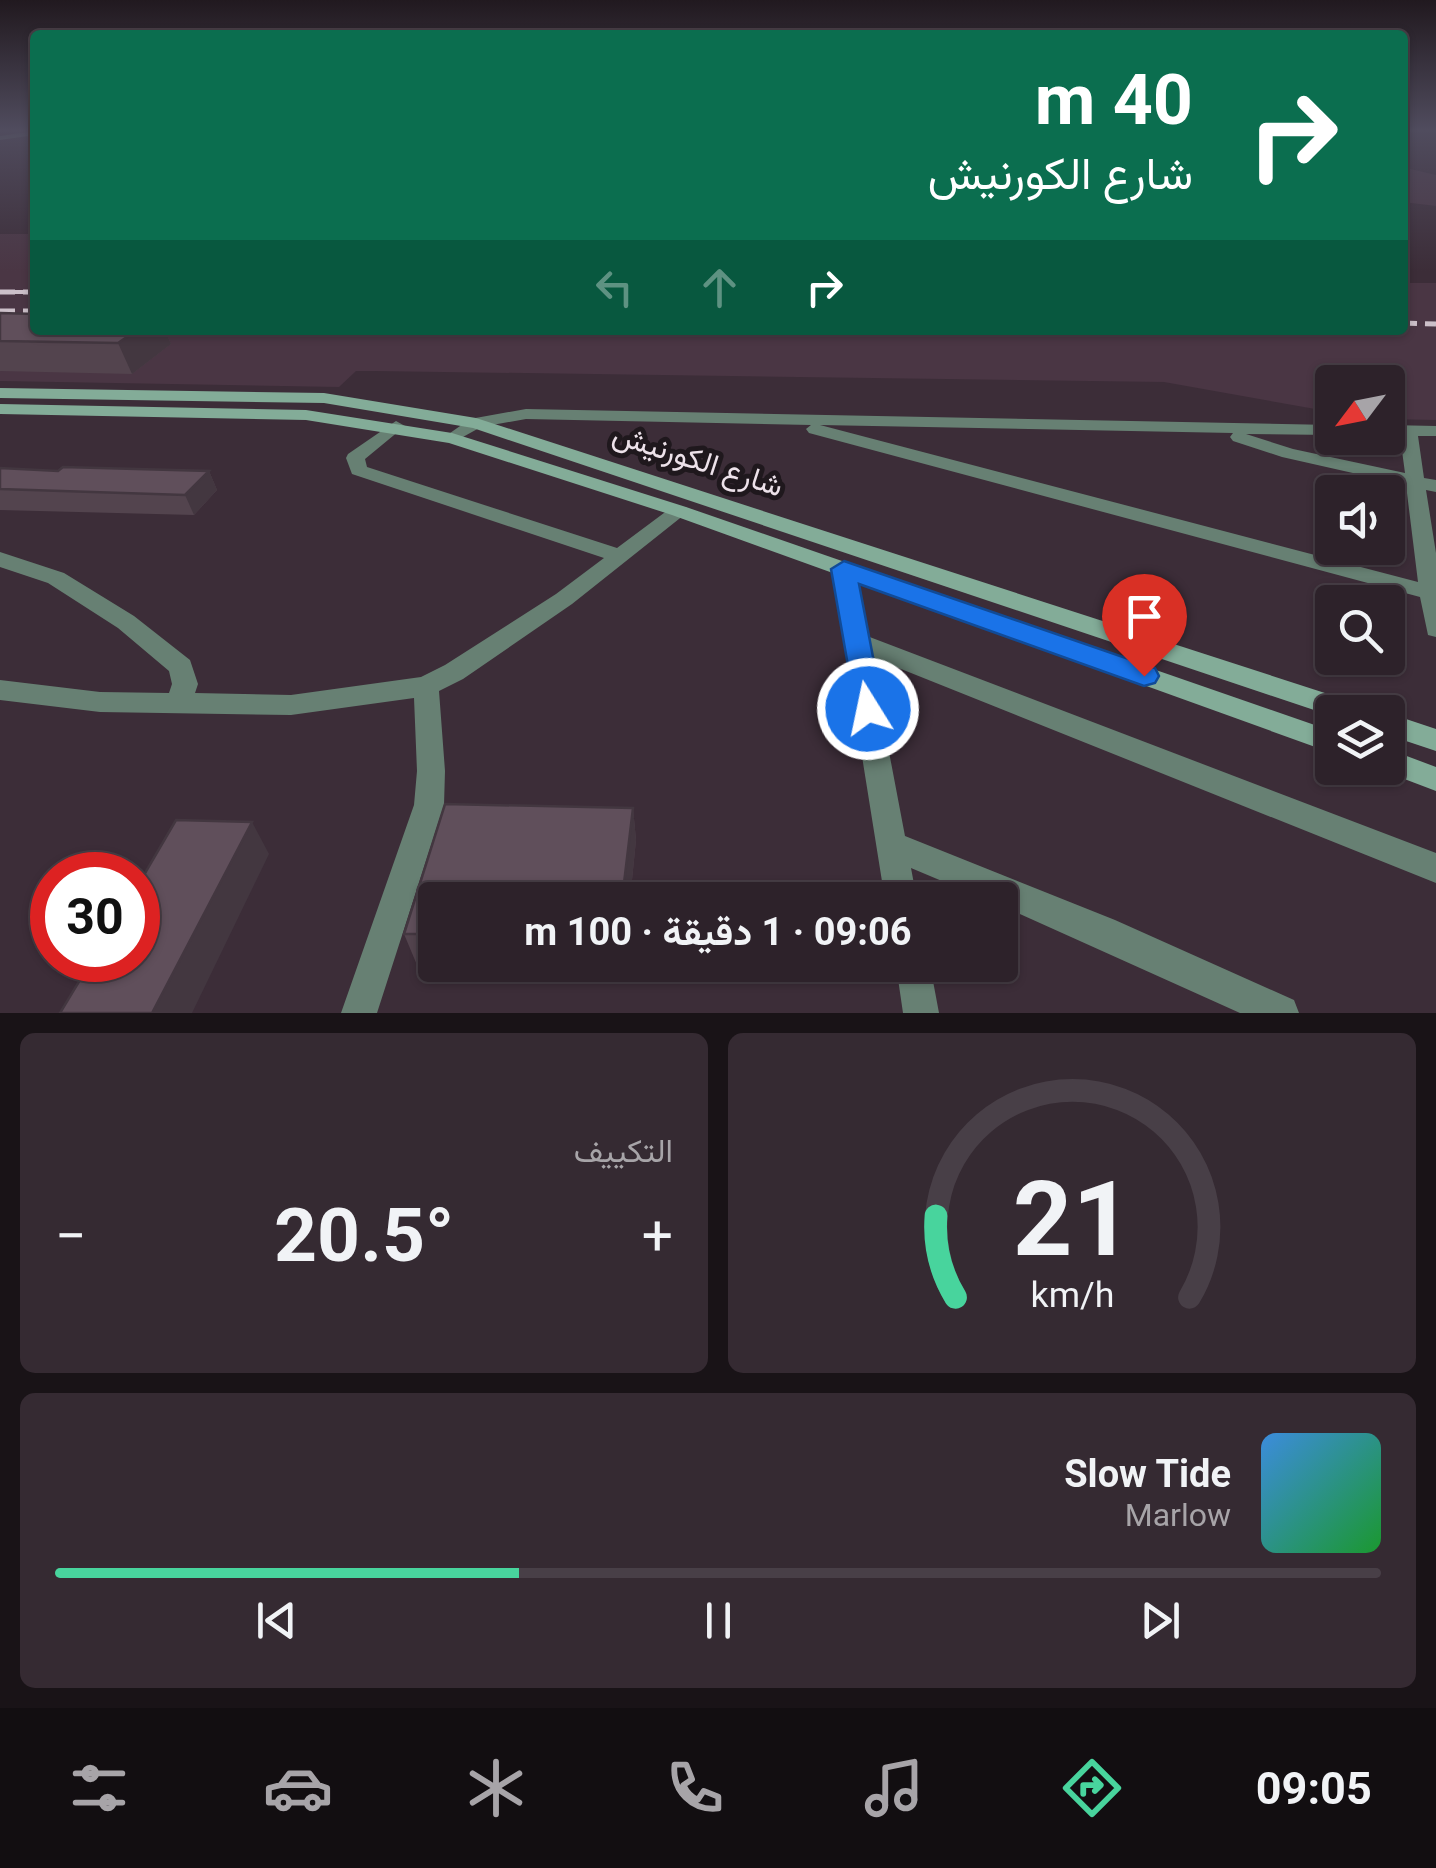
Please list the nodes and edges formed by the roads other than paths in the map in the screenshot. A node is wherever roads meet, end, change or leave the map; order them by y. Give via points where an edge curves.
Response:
1 (0, 393) edge
2 (0, 409) edge
3 (784, 420) junction
4 (476, 423) junction
5 (396, 426) junction
6 (1217, 430) junction
7 (1315, 430) edge
8 (1405, 430) edge
9 (1436, 431) edge
10 (452, 438) junction
11 (1405, 444) edge
12 (1426, 484) edge
13 (678, 510) junction
14 (621, 556) junction
15 (0, 559) edge
16 (844, 569) junction
17 (1434, 593) edge
18 (1436, 629) edge
19 (856, 641) junction
20 (426, 686) junction
21 (0, 690) edge
22 (1315, 699) edge
23 (180, 701) junction
24 (1405, 730) edge
25 (1315, 736) edge
26 (1436, 740) edge
27 (1405, 768) edge
28 (1436, 778) edge
29 (892, 845) junction
30 (1436, 868) edge
31 (899, 882) edge
32 (916, 982) edge
33 (359, 1013) edge
34 (921, 1013) edge
35 (1280, 1013) edge

1 - 4 street, شارع الكورنيش via 324,398
2 - 5 street, شارع الكورنيش via 306,415
3 - 4 street via 526,414
3 - 6 street
3 - 17 street
4 - 10 street
4 - 22 street, شارع الكورنيش
5 - 10 street, شارع الكورنيش
5 - 14 street via 356,458 359,470
6 - 7 street
6 - 12 street
8 - 9 street
10 - 13 street, شارع الكورنيش
11 - 12 street
12 - 17 street
13 - 14 street
13 - 16 street, شارع الكورنيش
14 - 20 street
15 - 23 street via 56,578 126,622 181,667
16 - 19 street
16 - 25 street, شارع الكورنيش
17 - 18 street
19 - 29 street
19 - 30 street
20 - 23 street via 321,704
20 - 33 street via 429,805
21 - 23 street via 100,702
24 - 26 street
27 - 28 street
29 - 31 street
29 - 35 street
32 - 34 street

